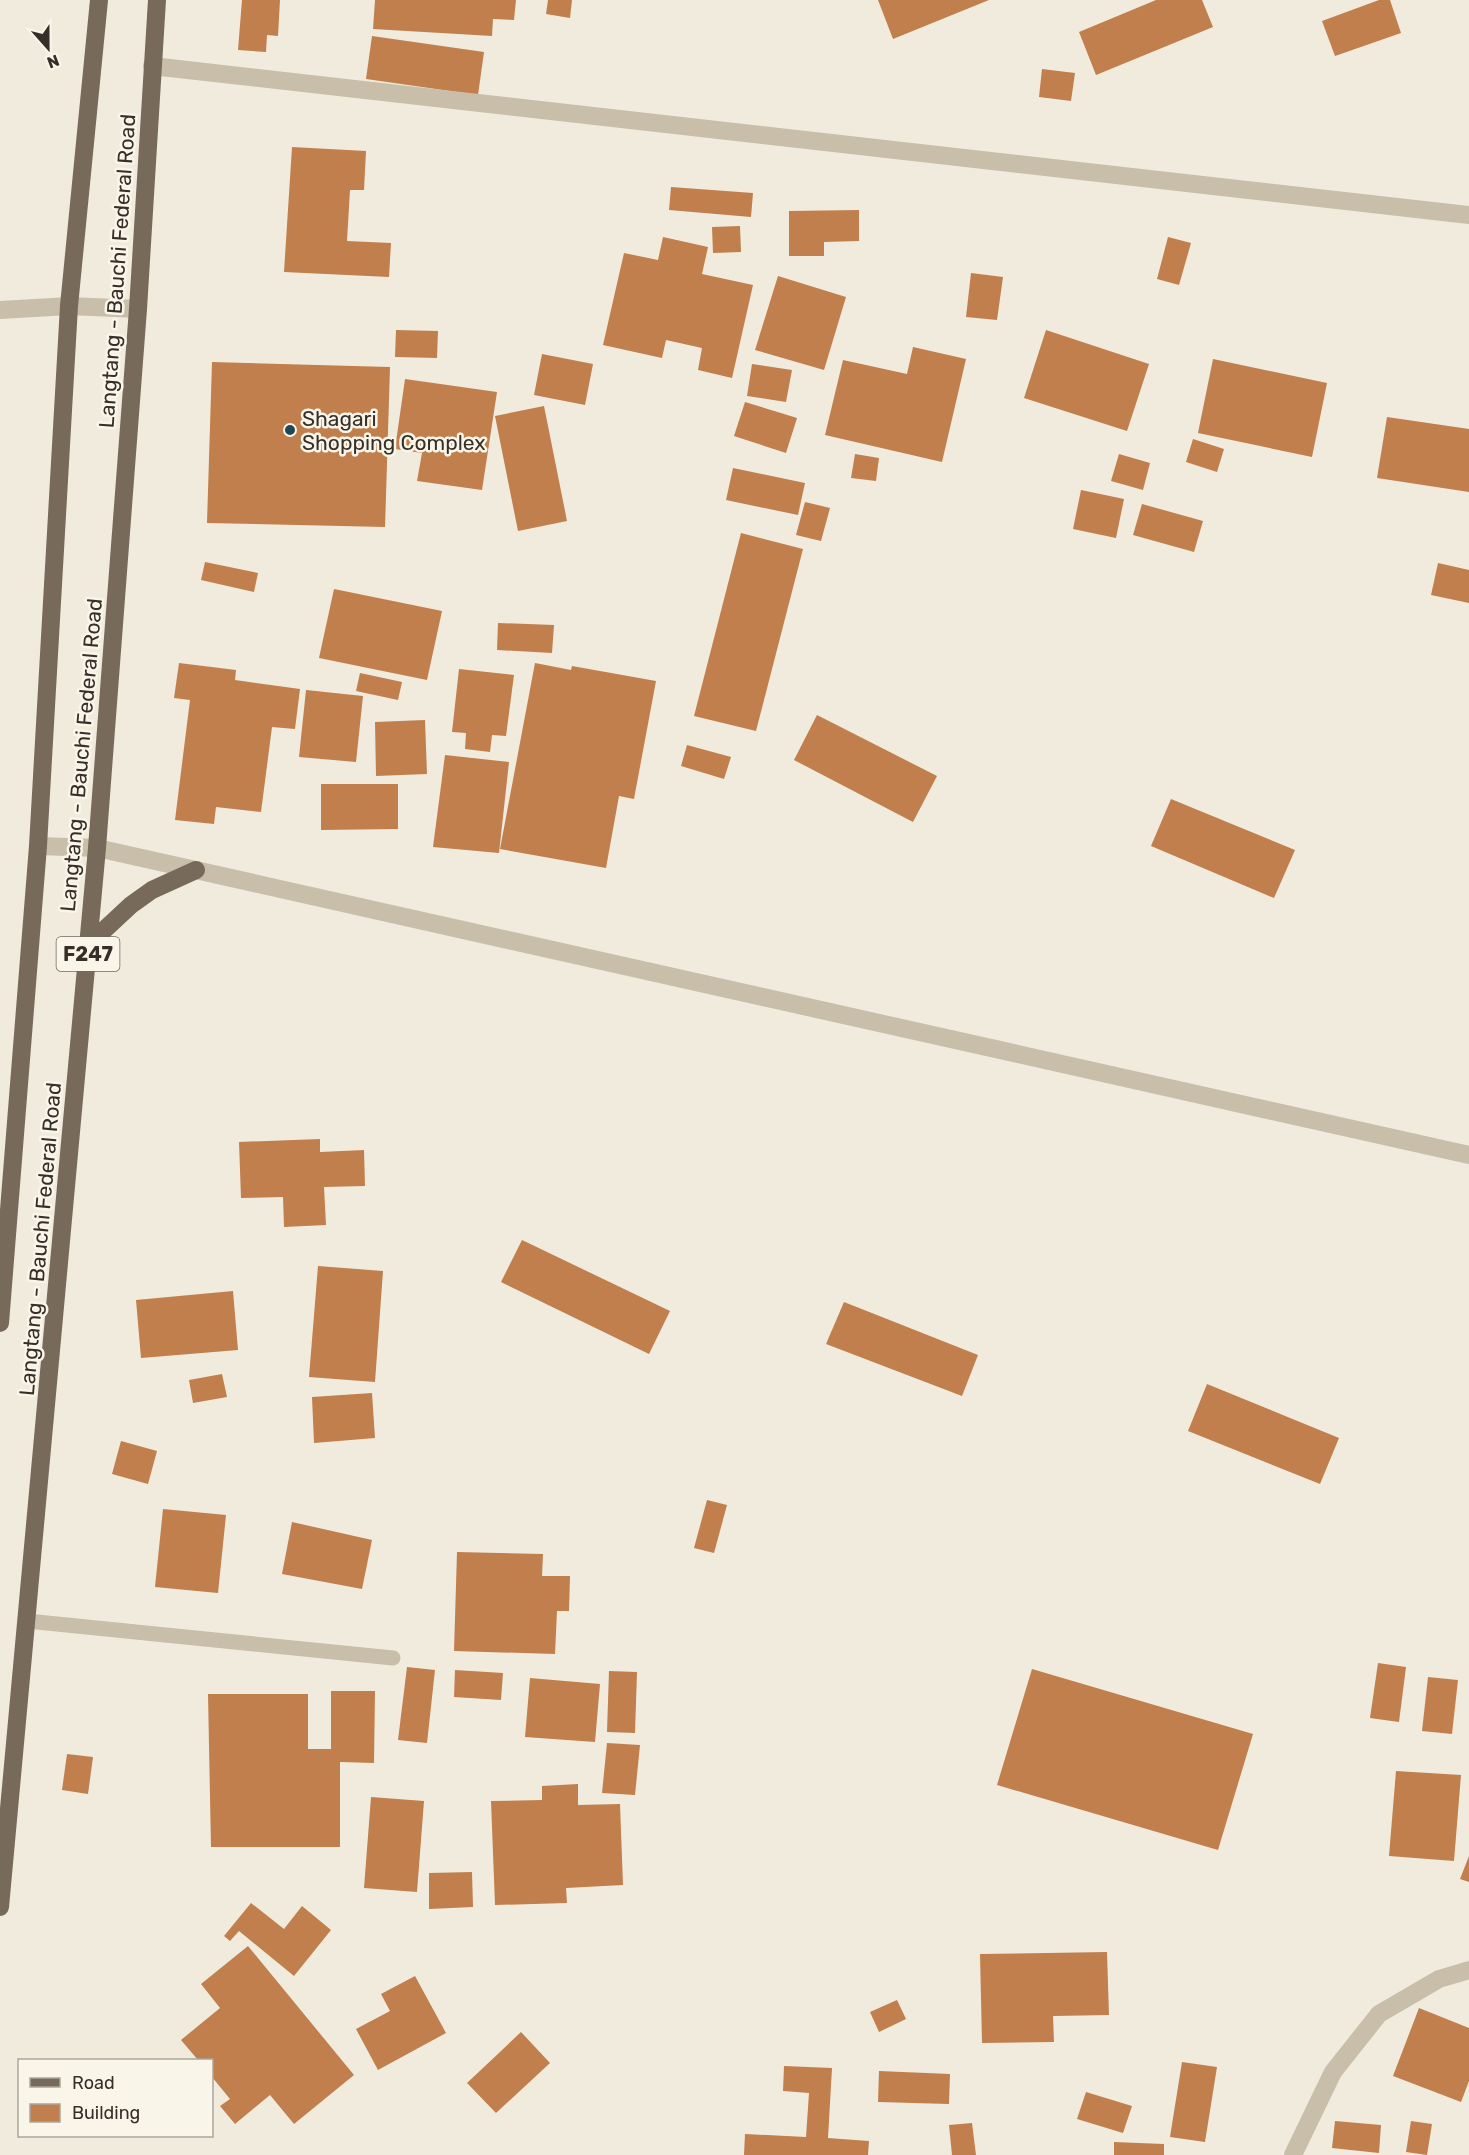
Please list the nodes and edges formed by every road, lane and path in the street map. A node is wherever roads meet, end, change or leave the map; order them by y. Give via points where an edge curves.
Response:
1 (99, 0) edge
2 (157, 0) edge
3 (153, 66) junction
4 (1469, 215) edge
5 (69, 306) junction
6 (138, 309) junction
7 (0, 310) edge
8 (38, 846) junction
9 (98, 849) junction
10 (196, 870) junction
11 (88, 945) junction
12 (1469, 1155) edge
13 (0, 1315) edge
14 (27, 1621) junction
15 (393, 1658) dead end
16 (0, 1907) edge
17 (1469, 1970) edge
18 (1293, 2155) edge

1 - 5 main road, Langtang - Bauchi Federal Road / F247
2 - 3 main road, Langtang - Bauchi Federal Road / F247
3 - 4 street
3 - 6 main road, Langtang - Bauchi Federal Road / F247
5 - 6 street
5 - 7 street
5 - 8 main road, Langtang - Bauchi Federal Road / F247
6 - 9 main road, Langtang - Bauchi Federal Road / F247
8 - 9 street
8 - 13 main road, Langtang - Bauchi Federal Road / F247
9 - 10 street
9 - 11 main road, Langtang - Bauchi Federal Road / F247
10 - 11 main road via 152,890
10 - 12 street
11 - 14 main road, Langtang - Bauchi Federal Road / F247
14 - 15 lane
14 - 16 main road, Langtang - Bauchi Federal Road / F247
17 - 18 street via 1439,1979 1379,2014 1334,2072

